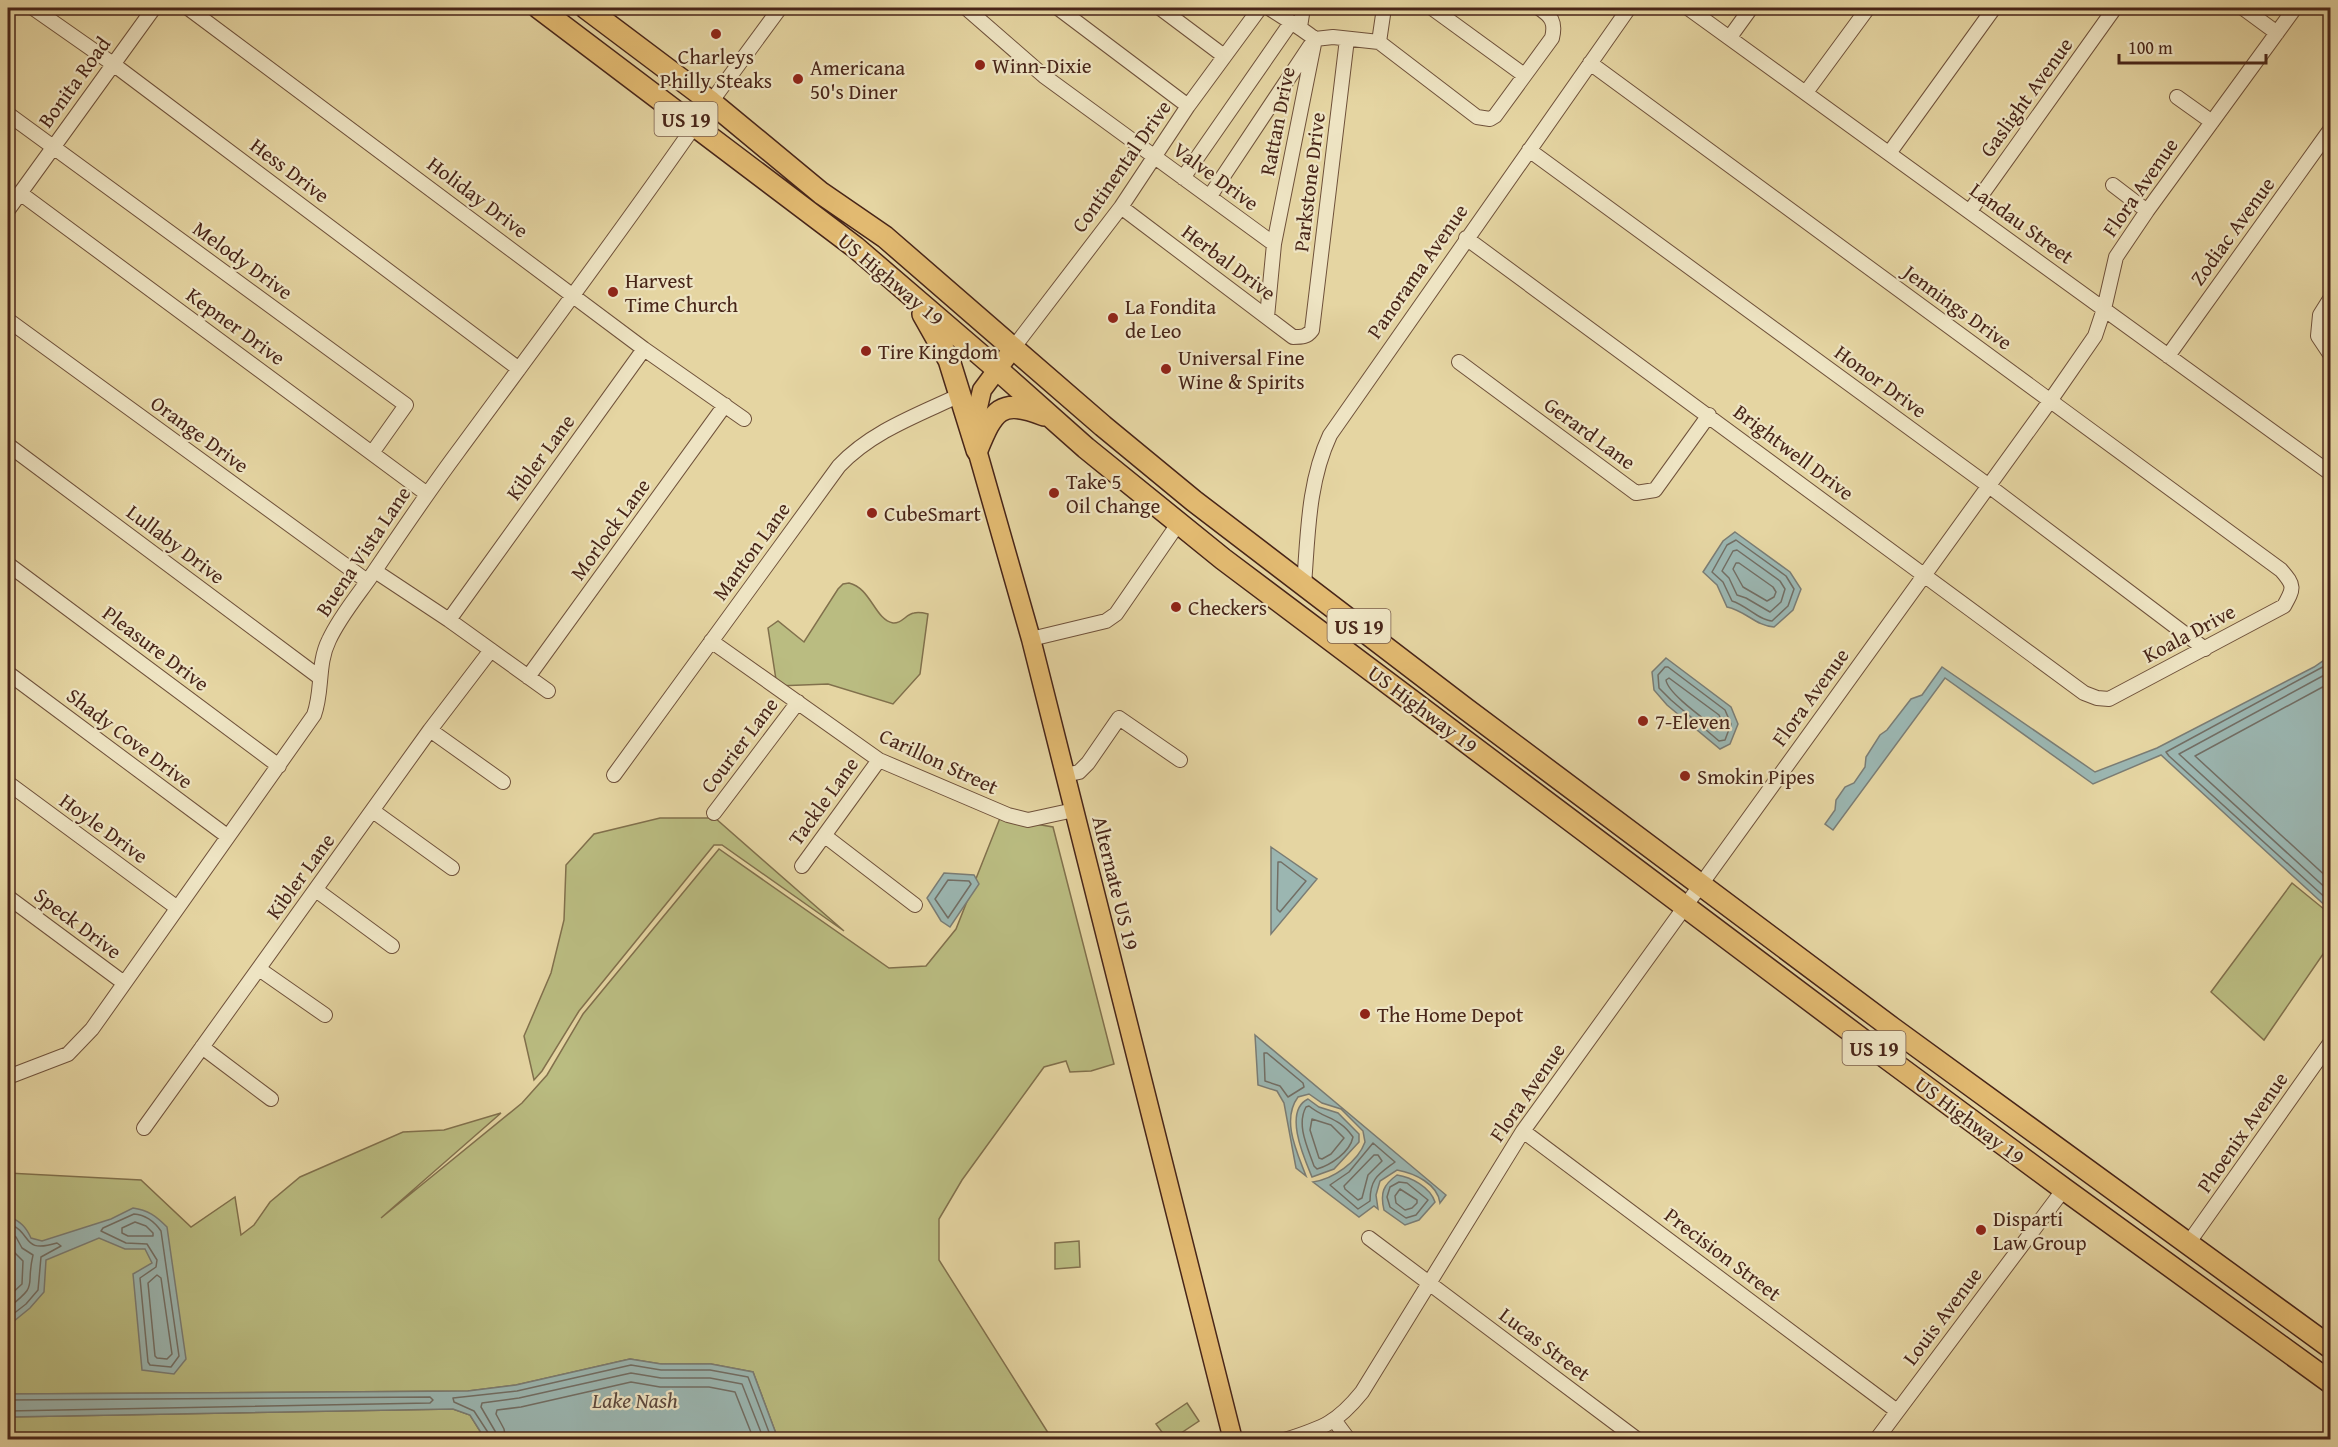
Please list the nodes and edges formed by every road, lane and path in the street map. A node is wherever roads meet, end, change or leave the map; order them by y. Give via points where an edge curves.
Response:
1 (33, 8) edge
2 (154, 8) edge
3 (188, 8) edge
4 (538, 8) edge
5 (586, 8) edge
6 (780, 8) edge
7 (966, 8) edge
8 (1058, 8) edge
9 (1161, 8) edge
10 (1269, 8) edge
11 (1303, 8) edge
12 (1384, 8) edge
13 (1432, 8) edge
14 (1629, 8) edge
15 (1688, 8) edge
16 (1751, 8) edge
17 (1868, 8) edge
18 (1994, 8) edge
19 (2115, 8) edge
20 (2242, 8) edge
21 (2295, 8) edge
22 (1544, 12) edge
23 (1295, 25) junction
24 (2277, 33) junction
25 (1730, 37) junction
26 (1315, 39) junction
27 (1347, 39) junction
28 (1379, 42) junction
29 (1224, 56) junction
30 (1590, 63) junction
31 (113, 64) junction
32 (1524, 75) junction
33 (1807, 91) junction
34 (2177, 97) dead end
35 (711, 102) junction
36 (1188, 106) junction
37 (8, 114) edge
38 (2212, 122) junction
39 (695, 125) junction
40 (2331, 130) edge
41 (53, 147) junction
42 (1528, 150) junction
43 (1890, 152) junction
44 (1154, 158) junction
45 (1183, 177) junction
46 (2113, 184) dead end
47 (20, 193) junction
48 (821, 193) junction
49 (1210, 196) junction
50 (1121, 207) junction
51 (8, 210) edge
52 (1970, 211) junction
53 (2147, 211) junction
54 (1466, 238) junction
55 (1274, 244) junction
56 (574, 294) junction
57 (912, 296) junction
58 (2331, 299) edge
59 (2104, 309) junction
60 (1267, 318) junction
61 (8, 320) edge
62 (1312, 330) joint
63 (1014, 346) junction
64 (644, 349) junction
65 (2331, 354) edge
66 (2168, 356) junction
67 (1458, 362) dead end
68 (519, 369) junction
69 (997, 369) junction
70 (960, 395) junction
71 (2050, 401) junction
72 (725, 405) junction
73 (1710, 415) junction
74 (744, 419) dead end
75 (1053, 419) junction
76 (8, 445) edge
77 (977, 450) junction
78 (372, 453) junction
79 (2331, 473) edge
80 (1989, 486) junction
81 (426, 494) junction
82 (1149, 500) junction
83 (1178, 524) junction
84 (8, 564) edge
85 (371, 576) junction
86 (1924, 576) junction
87 (1304, 585) junction
88 (2292, 591) joint
89 (449, 620) junction
90 (1317, 629) junction
91 (1031, 639) junction
92 (711, 641) junction
93 (2205, 649) junction
94 (491, 650) junction
95 (1414, 668) junction
96 (8, 673) edge
97 (319, 677) junction
98 (528, 677) junction
99 (548, 691) dead end
100 (2097, 698) joint
101 (798, 702) junction
102 (430, 730) junction
103 (879, 760) junction
104 (1180, 760) dead end
105 (279, 766) junction
106 (614, 775) dead end
107 (1065, 775) junction
108 (503, 782) dead end
109 (8, 783) edge
110 (1074, 810) junction
111 (373, 811) junction
112 (714, 813) dead end
113 (227, 836) junction
114 (825, 836) junction
115 (802, 866) dead end
116 (452, 868) dead end
117 (1700, 884) junction
118 (316, 890) junction
119 (8, 897) edge
120 (915, 905) dead end
121 (1684, 906) junction
122 (176, 907) junction
123 (392, 946) dead end
124 (259, 969) junction
125 (124, 983) junction
126 (325, 1016) dead end
127 (2331, 1044) edge
128 (202, 1047) junction
129 (1888, 1059) junction
130 (8, 1077) edge
131 (1962, 1079) junction
132 (271, 1099) dead end
133 (144, 1128) dead end
134 (1523, 1131) junction
135 (1990, 1134) junction
136 (2078, 1165) junction
137 (2064, 1189) junction
138 (1369, 1238) dead end
139 (2187, 1245) junction
140 (1428, 1283) junction
141 (2331, 1347) edge
142 (2331, 1382) edge
143 (1897, 1411) junction
144 (1334, 1420) junction
145 (1233, 1440) edge
146 (1285, 1440) edge
147 (1349, 1440) edge
148 (1638, 1440) edge
149 (1876, 1440) edge

1 - 31 street, Hess Drive
2 - 31 street, Bonita Road
3 - 56 street, Holiday Drive
4 - 39 highway, US Highway 19 / US 19
5 - 35 highway, US Highway 19 / US 19
6 - 35 street
7 - 44 street, Valve Drive via 1044,76
8 - 36 street
9 - 29 street
10 - 23 street
10 - 29 street, Continental Drive
11 - 23 street
12 - 28 street
13 - 32 street
14 - 30 street, Panorama Avenue
15 - 25 street, Landau Street
16 - 25 street
17 - 33 street
18 - 43 street
19 - 52 street, Gaslight Avenue
20 - 24 street
21 - 24 street, Flora Avenue
22 - 32 street via 1554,23 1552,38
23 - 26 street
23 - 45 street
24 - 38 street, Flora Avenue
25 - 33 street, Landau Street
26 - 27 street
26 - 49 street
26 - 55 street, Rattan Drive
27 - 28 street
27 - 62 street, Parkstone Drive
28 - 32 street via 1477,117 1495,116
29 - 36 street, Continental Drive
30 - 42 street, Panorama Avenue
30 - 71 street, Jennings Drive
31 - 41 street, Bonita Road
31 - 68 street, Hess Drive
33 - 43 street, Landau Street
34 - 38 street
35 - 48 highway, US Highway 19 / US 19
36 - 44 street, Continental Drive
37 - 41 street, Melody Drive
38 - 53 street, Flora Avenue
39 - 48 highway via 726,130 771,164
39 - 56 street, Buena Vista Lane
39 - 57 highway, US Highway 19 / US 19
40 - 66 street, Zodiac Avenue
41 - 47 street, Bonita Road
41 - 78 street, Melody Drive via 406,405
42 - 54 street, Panorama Avenue
42 - 80 street, Honor Drive
43 - 52 street, Landau Street
44 - 45 street, Valve Drive
44 - 50 street, Continental Drive
45 - 49 street, Valve Drive
46 - 53 street
47 - 51 street, Bonita Road
47 - 78 street, Kepner Drive
48 - 63 highway, US Highway 19 / US 19 via 885,237
49 - 55 street, Valve Drive
50 - 60 street, Herbal Drive
50 - 63 street, Continental Drive
52 - 59 street, Landau Street
53 - 59 street, Flora Avenue via 2116,256
54 - 73 street, Brightwell Drive
54 - 87 street, Panorama Avenue via 1326,444 1313,481
55 - 60 street, Rattan Drive
56 - 64 street, Holiday Drive
56 - 68 street, Buena Vista Lane
57 - 69 highway, US Highway 19 / US 19
57 - 70 highway via 949,360
58 - 65 street via 2320,315 2318,336
59 - 66 street, Landau Street
59 - 71 street, Flora Avenue via 2095,336
60 - 62 street, Herbal Drive via 1293,337 1305,337
61 - 85 street, Orange Drive
63 - 69 main road, Alternate US 19
63 - 87 highway, US Highway 19 / US 19 via 1151,467
64 - 72 street, Holiday Drive
64 - 89 street, Kibler Lane
66 - 79 street, Landau Street
67 - 73 street, Gerard Lane via 1636,493 1655,490
68 - 81 street, Buena Vista Lane
69 - 75 highway, US Highway 19 / US 19
69 - 77 main road, Alternate US 19 via 979,399
70 - 77 highway
70 - 92 street, Manton Lane via 873,436 852,453
71 - 80 street, Flora Avenue
71 - 88 street, Jennings Drive via 2281,570 2292,581
72 - 74 street, Holiday Drive
72 - 98 street, Morlock Lane
73 - 86 street, Brightwell Drive
75 - 77 highway via 1026,409 999,411 989,422
75 - 82 highway, US Highway 19 / US 19
76 - 97 street, Lullaby Drive
77 - 91 main road, Alternate US 19
78 - 81 street, Kepner Drive
80 - 86 street, Flora Avenue
80 - 93 street, Honor Drive
81 - 85 street, Buena Vista Lane
82 - 83 highway, US Highway 19 / US 19
82 - 87 highway via 1197,527 1279,588 1288,591
83 - 90 highway, US Highway 19 / US 19
83 - 91 street via 1119,609 1106,621
84 - 105 street, Pleasure Drive
85 - 89 street, Orange Drive
85 - 97 street, Buena Vista Lane via 330,638
86 - 100 street, Brightwell Drive via 2084,693
86 - 117 street, Flora Avenue
87 - 95 highway, US Highway 19 / US 19
88 - 93 street, Koala Drive via 2284,606
89 - 94 street, Orange Drive
90 - 95 highway via 1323,623 1336,623 1385,659
90 - 121 highway, US Highway 19 / US 19
91 - 107 main road, Alternate US 19
92 - 101 street, Carillon Street
92 - 106 street, Manton Lane
93 - 100 street, Koala Drive via 2109,699
94 - 98 street, Orange Drive
94 - 102 street, Kibler Lane
95 - 117 highway, US Highway 19 / US 19
96 - 113 street, Shady Cove Drive
97 - 105 street, Buena Vista Lane via 314,716
98 - 99 street, Orange Drive
101 - 103 street, Carillon Street
101 - 112 street, Courier Lane
102 - 108 street
102 - 111 street, Kibler Lane
103 - 110 street, Carillon Street via 1008,815 1028,820
103 - 114 street, Tackle Lane
104 - 107 street via 1119,718 1086,765 1079,772
105 - 113 street, Buena Vista Lane
107 - 110 main road, Alternate US 19
109 - 122 street, Hoyle Drive
110 - 145 main road, Alternate US 19
111 - 116 street
111 - 118 street, Kibler Lane
113 - 122 street, Buena Vista Lane
114 - 115 street, Tackle Lane
114 - 120 street
117 - 121 street, Flora Avenue
117 - 131 highway, US Highway 19 / US 19
118 - 123 street
118 - 124 street, Kibler Lane
119 - 125 street, Speck Drive
121 - 129 highway, US Highway 19 / US 19
121 - 134 street, Flora Avenue
122 - 125 street, Buena Vista Lane
124 - 126 street
124 - 128 street, Kibler Lane
125 - 130 street, Buena Vista Lane via 80,1045 68,1054
127 - 139 street, Phoenix Avenue
128 - 132 street
128 - 133 street, Kibler Lane
129 - 131 highway via 1902,1057 1932,1073
129 - 135 highway, US Highway 19 / US 19
131 - 136 highway, US Highway 19 / US 19
134 - 140 street, Flora Avenue
134 - 143 street, Precision Street
135 - 136 highway via 2017,1141 2048,1162
135 - 137 highway, US Highway 19 / US 19
136 - 139 highway, US Highway 19 / US 19
137 - 139 highway via 2074,1186 2088,1190 2156,1236
137 - 142 highway, US Highway 19 / US 19
137 - 143 street, Louis Avenue
138 - 140 street, Lucas Street
139 - 141 highway, US Highway 19 / US 19
140 - 144 street, Flora Avenue via 1362,1392
140 - 148 street, Lucas Street
143 - 149 street, Louis Avenue
144 - 146 street, Flora Avenue via 1321,1429
144 - 147 street

